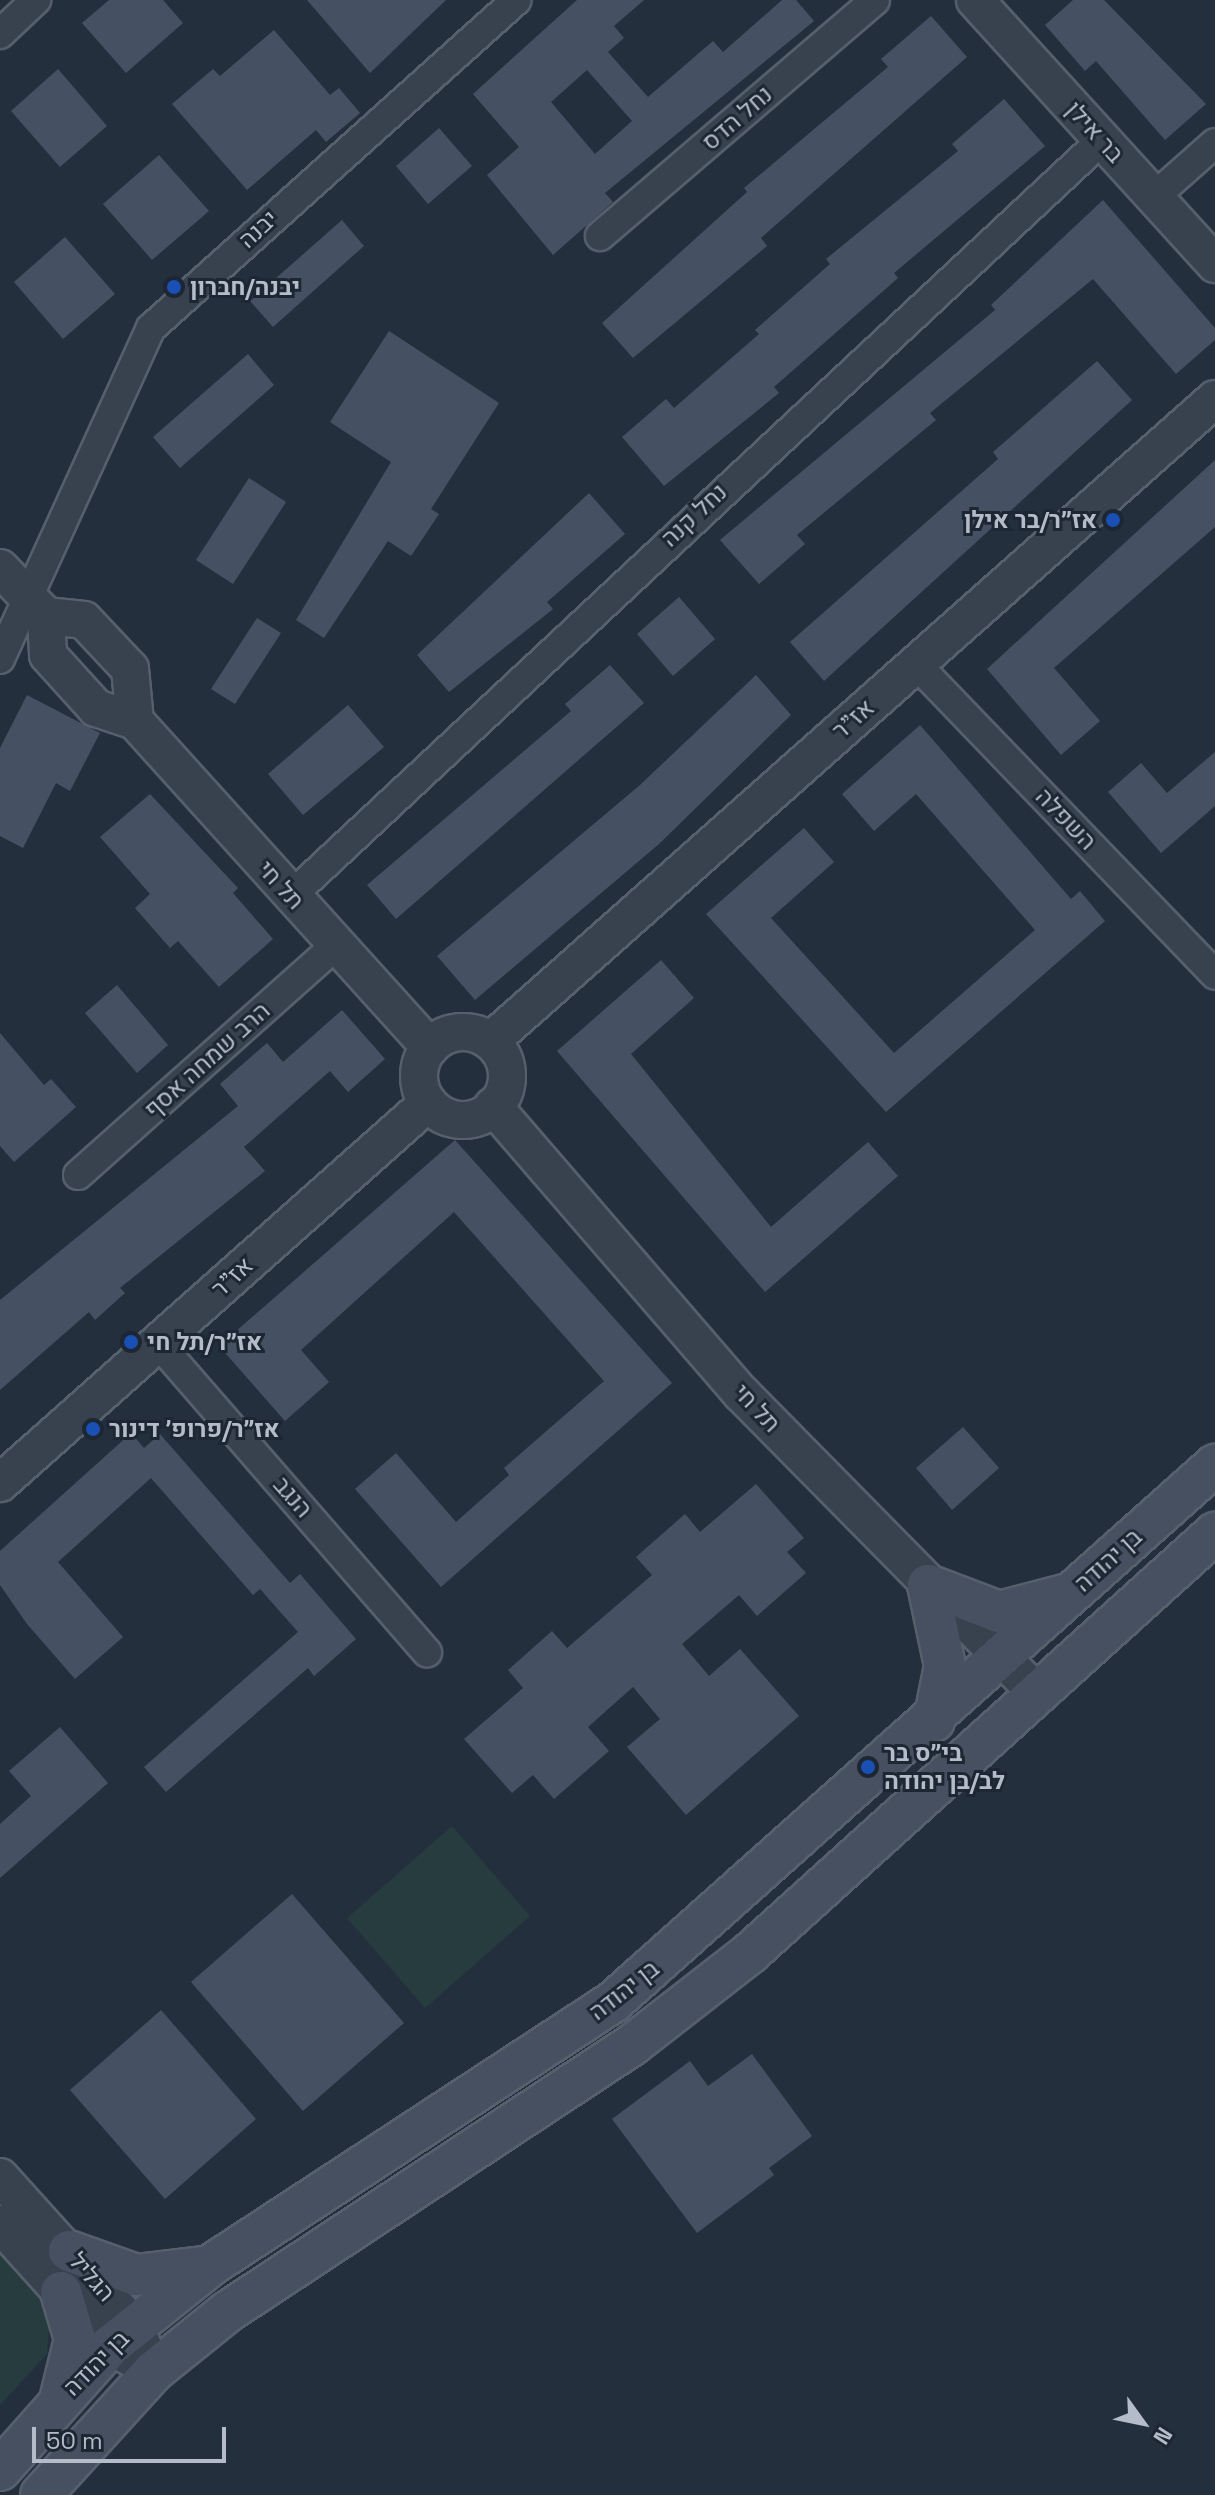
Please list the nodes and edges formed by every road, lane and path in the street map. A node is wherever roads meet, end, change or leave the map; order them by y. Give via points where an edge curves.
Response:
1 (36, 0) edge
2 (516, 0) edge
3 (875, 0) edge
4 (975, 0) edge
5 (0, 34) edge
6 (1102, 140) junction
7 (1215, 143) edge
8 (1154, 197) junction
9 (600, 236) dead end
10 (1215, 264) edge
11 (1215, 399) edge
12 (0, 568) edge
13 (36, 606) junction
14 (0, 659) edge
15 (916, 664) junction
16 (135, 721) junction
17 (291, 896) junction
18 (336, 945) junction
19 (1215, 975) edge
20 (492, 1040) junction
21 (430, 1047) junction
22 (428, 1103) junction
23 (493, 1106) junction
24 (78, 1175) dead end
25 (158, 1343) junction
26 (1215, 1465) edge
27 (0, 1483) edge
28 (1215, 1533) edge
29 (928, 1585) junction
30 (1074, 1591) junction
31 (427, 1652) dead end
32 (1001, 1659) junction
33 (1038, 1694) junction
34 (934, 1721) junction
35 (0, 2177) edge
36 (0, 2224) edge
37 (69, 2251) junction
38 (211, 2265) junction
39 (61, 2292) junction
40 (122, 2336) junction
41 (154, 2371) junction
42 (60, 2398) junction
43 (0, 2470) edge
44 (41, 2495) edge

1 - 5 street
2 - 13 street, יבנה via 151,328
3 - 9 street, נחל הדס
4 - 6 street, בר אילן
6 - 8 street, בר אילן
6 - 17 street, נחל קנה
7 - 8 street
8 - 10 street, בר אילן
11 - 15 street, אז"ר
12 - 13 street
13 - 14 street, יבנה
13 - 16 street, תל חי via 48,655 96,708
13 - 16 street via 84,620 130,669
15 - 19 street, השפלה
15 - 20 street, אז"ר
16 - 17 street, תל חי
17 - 18 street, תל חי
18 - 21 street, תל חי
18 - 24 street, הרב שמחה אסף
20 - 21 street via 465,1032
20 - 23 street via 506,1079
21 - 22 street via 419,1075
22 - 23 street via 453,1119
22 - 25 street, אז"ר
23 - 29 street, תל חי via 741,1393
25 - 27 street, אז"ר
25 - 31 street, הנגב
26 - 30 main road, בן יהודה
28 - 33 main road, בן יהודה
29 - 30 main road via 999,1612
29 - 32 street, תל חי
29 - 34 main road via 945,1666
30 - 32 main road, בן יהודה
32 - 33 street, תל חי
32 - 34 main road, בן יהודה
33 - 41 main road, בן יהודה via 750,1953 632,2045 227,2312
34 - 38 main road, בן יהודה via 613,2002
35 - 37 street, הגליל
36 - 39 street, הגליל
37 - 38 main road via 160,2278
37 - 40 street, הגליל
38 - 40 main road, בן יהודה
39 - 40 street, הגליל
39 - 42 main road via 75,2339
40 - 41 street, הגליל
40 - 42 main road, בן יהודה
41 - 44 main road, בן יהודה
42 - 43 main road, בן יהודה

